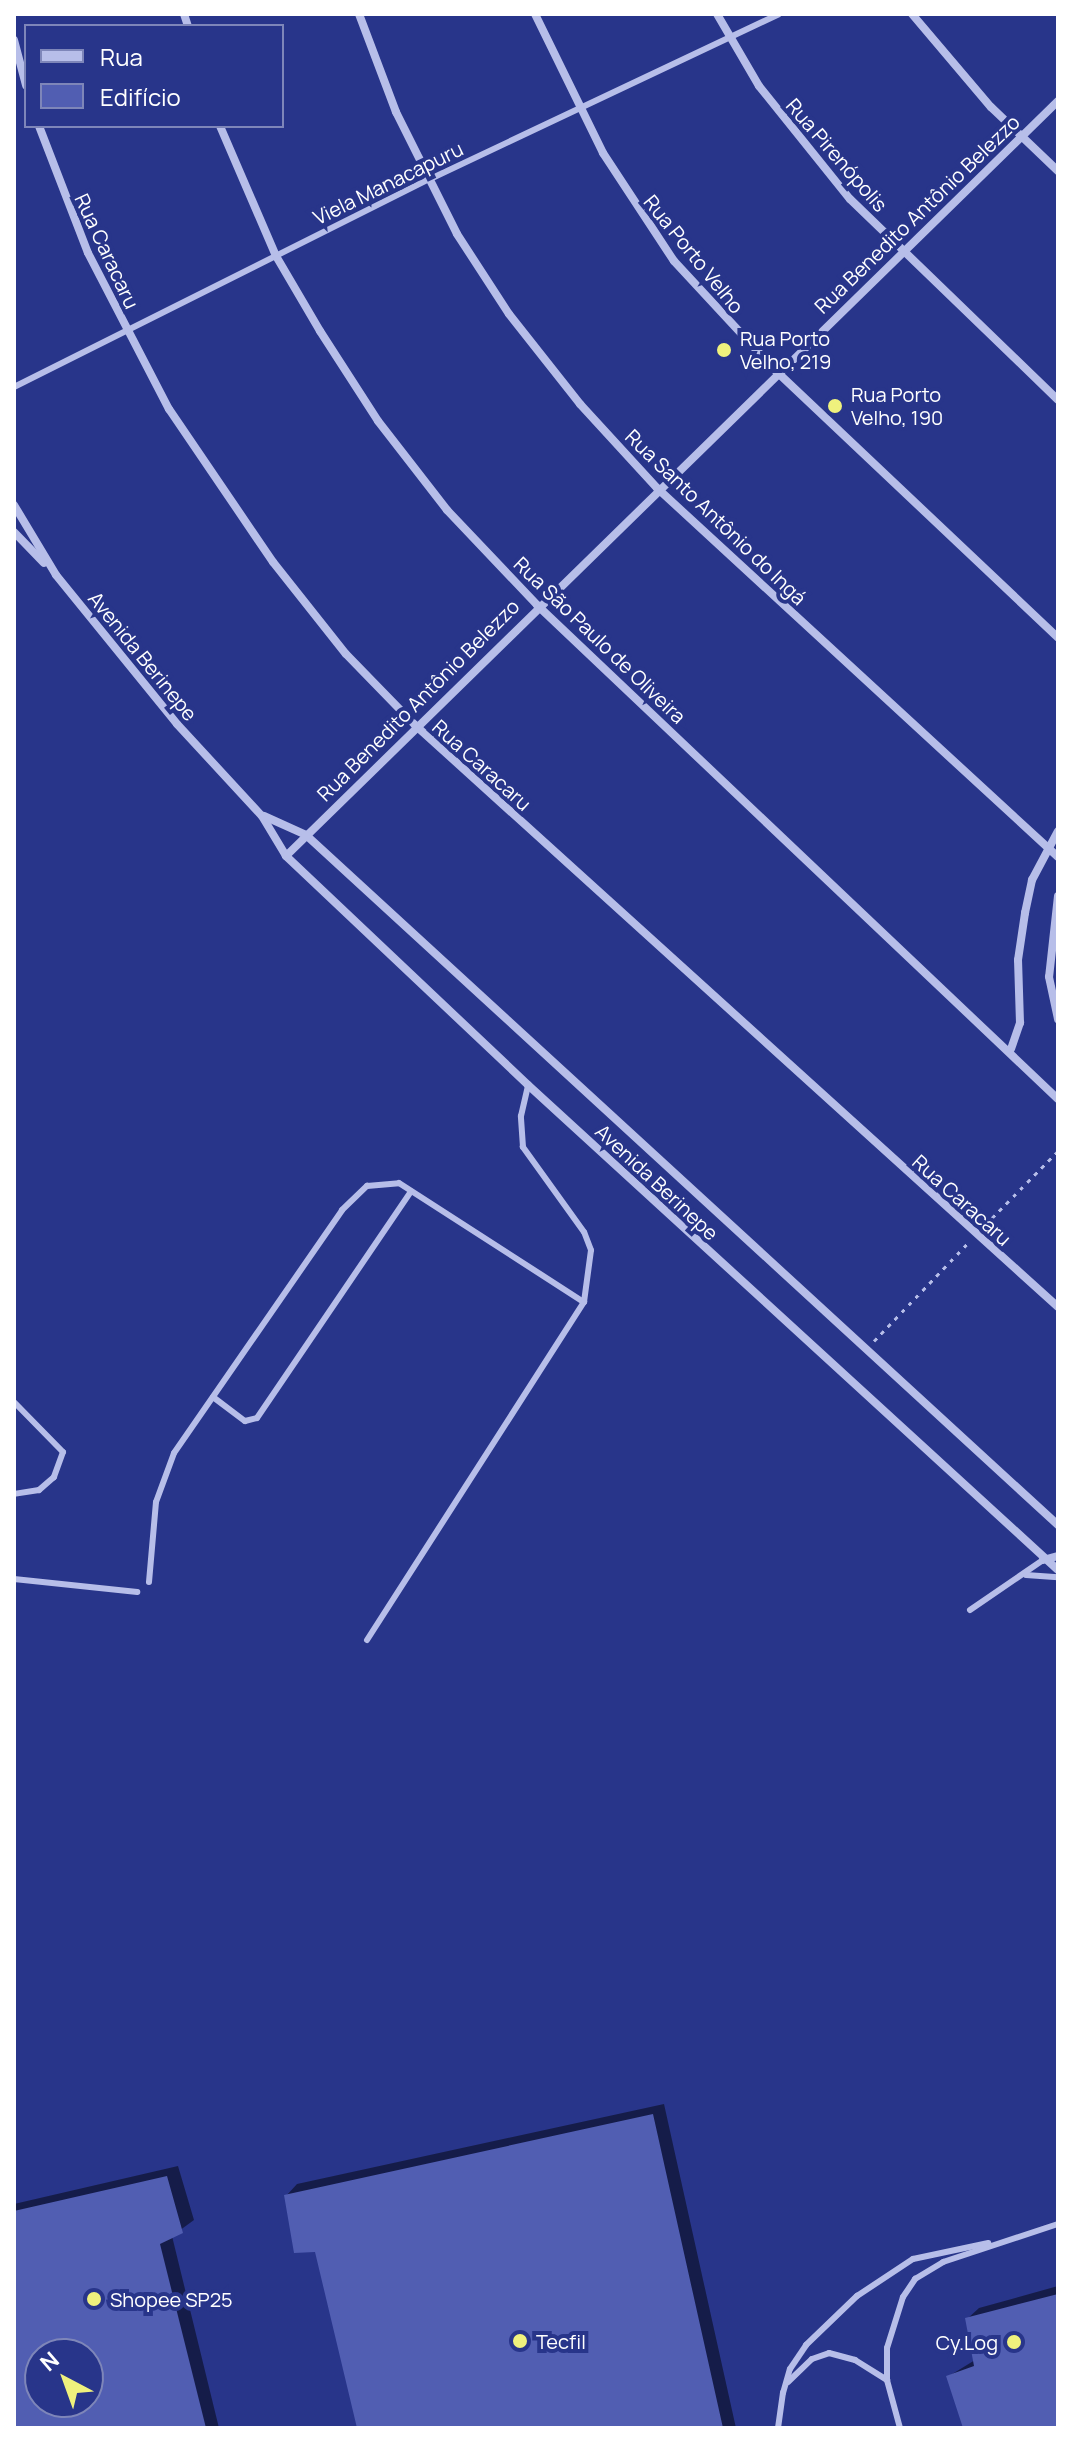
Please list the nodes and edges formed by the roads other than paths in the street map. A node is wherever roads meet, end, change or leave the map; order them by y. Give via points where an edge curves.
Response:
1 (359, 14) edge
2 (535, 14) edge
3 (717, 14) edge
4 (779, 14) edge
5 (912, 14) edge
6 (14, 40) edge
7 (728, 40) junction
8 (24, 78) edge
9 (1058, 101) edge
10 (580, 112) junction
11 (40, 128) edge
12 (221, 128) edge
13 (1021, 137) junction
14 (1058, 171) edge
15 (428, 180) junction
16 (901, 251) junction
17 (276, 256) junction
18 (128, 331) junction
19 (776, 371) junction
20 (14, 387) edge
21 (1058, 400) edge
22 (657, 488) junction
23 (14, 505) edge
24 (14, 532) edge
25 (56, 575) junction
26 (537, 605) junction
27 (1058, 638) edge
28 (415, 725) junction
29 (262, 816) junction
30 (1058, 831) edge
31 (306, 835) junction
32 (1045, 848) junction
33 (286, 856) junction
34 (1058, 857) edge
35 (1058, 896) edge
36 (1058, 1019) edge
37 (1011, 1049) junction
38 (528, 1085) junction
39 (1058, 1099) edge
40 (411, 1191) junction
41 (584, 1302) junction
42 (1058, 1307) edge
43 (213, 1397) junction
44 (14, 1402) edge
45 (14, 1494) edge
46 (1058, 1525) edge
47 (1058, 1556) edge
48 (1043, 1560) junction
49 (1058, 1570) edge
50 (1026, 1575) junction
51 (1058, 1577) edge
52 (14, 1579) edge
53 (149, 1582) dead end
54 (137, 1592) dead end
55 (970, 1610) dead end
56 (367, 1640) dead end
57 (1058, 2224) edge
58 (1001, 2242) junction
59 (887, 2380) junction
60 (783, 2393) junction
61 (778, 2428) edge
62 (900, 2428) edge

1 - 15 street, Rua Santo Antônio do Ingá
2 - 10 street, Rua Porto Velho
3 - 7 street, Rua Pirenópolis
4 - 7 lane, Viela Manacapuru
5 - 13 street via 941,53
6 - 8 street
7 - 10 lane, Viela Manacapuru
7 - 16 street, Rua Pirenópolis via 792,131
9 - 13 street, Rua Benedito Antônio Belezzo
10 - 15 lane, Viela Manacapuru
10 - 19 street, Rua Porto Velho via 629,198 674,261
11 - 18 street, Rua Caracaru via 88,253
12 - 17 street, Rua São Paulo de Oliveira
13 - 14 street
13 - 16 street, Rua Benedito Antônio Belezzo
15 - 17 lane, Viela Manacapuru
15 - 22 street, Rua Santo Antônio do Ingá via 509,314 580,404
16 - 19 street, Rua Benedito Antônio Belezzo
16 - 21 street, Rua Pirenópolis
17 - 18 lane, Viela Manacapuru
17 - 26 street, Rua São Paulo de Oliveira via 378,421 447,510
18 - 20 lane, Viela Manacapuru
18 - 28 street, Rua Caracaru via 192,446 273,562 346,654
19 - 22 street, Rua Benedito Antônio Belezzo
19 - 27 street, Rua Porto Velho
22 - 26 street, Rua Benedito Antônio Belezzo
22 - 32 street, Rua Santo Antônio do Ingá
23 - 25 street, Avenida Berinepe
24 - 25 street
25 - 29 street, Avenida Berinepe via 177,724
26 - 28 street, Rua Benedito Antônio Belezzo
26 - 37 street, Rua São Paulo de Oliveira
28 - 31 street, Rua Benedito Antônio Belezzo
28 - 42 street, Rua Caracaru
29 - 31 street, Avenida Berinepe
29 - 33 street, Avenida Berinepe
30 - 32 street
31 - 33 street, Rua Benedito Antônio Belezzo
31 - 46 street, Avenida Berinepe
32 - 34 street, Rua Santo Antônio do Ingá
32 - 37 street via 1025,913 1018,960 1020,1023
33 - 38 street, Avenida Berinepe
35 - 36 street via 1049,977
37 - 39 street, Rua São Paulo de Oliveira
38 - 41 lane via 521,1116 523,1147 584,1232 591,1250
38 - 48 street, Avenida Berinepe
40 - 41 lane
40 - 43 lane via 383,1181 367,1186 342,1210
40 - 43 lane via 257,1418 245,1421
41 - 56 lane
43 - 53 lane via 174,1453 156,1502
44 - 45 lane via 63,1452 54,1477 39,1490
47 - 48 street
48 - 49 street, Avenida Berinepe
48 - 50 lane
50 - 51 lane
50 - 55 lane
52 - 54 lane
57 - 58 lane
58 - 59 lane via 915,2279 894,2322
58 - 60 lane via 913,2259 857,2296 806,2345 790,2369
59 - 60 lane via 855,2360 829,2353 799,2369
59 - 62 lane
60 - 61 lane

